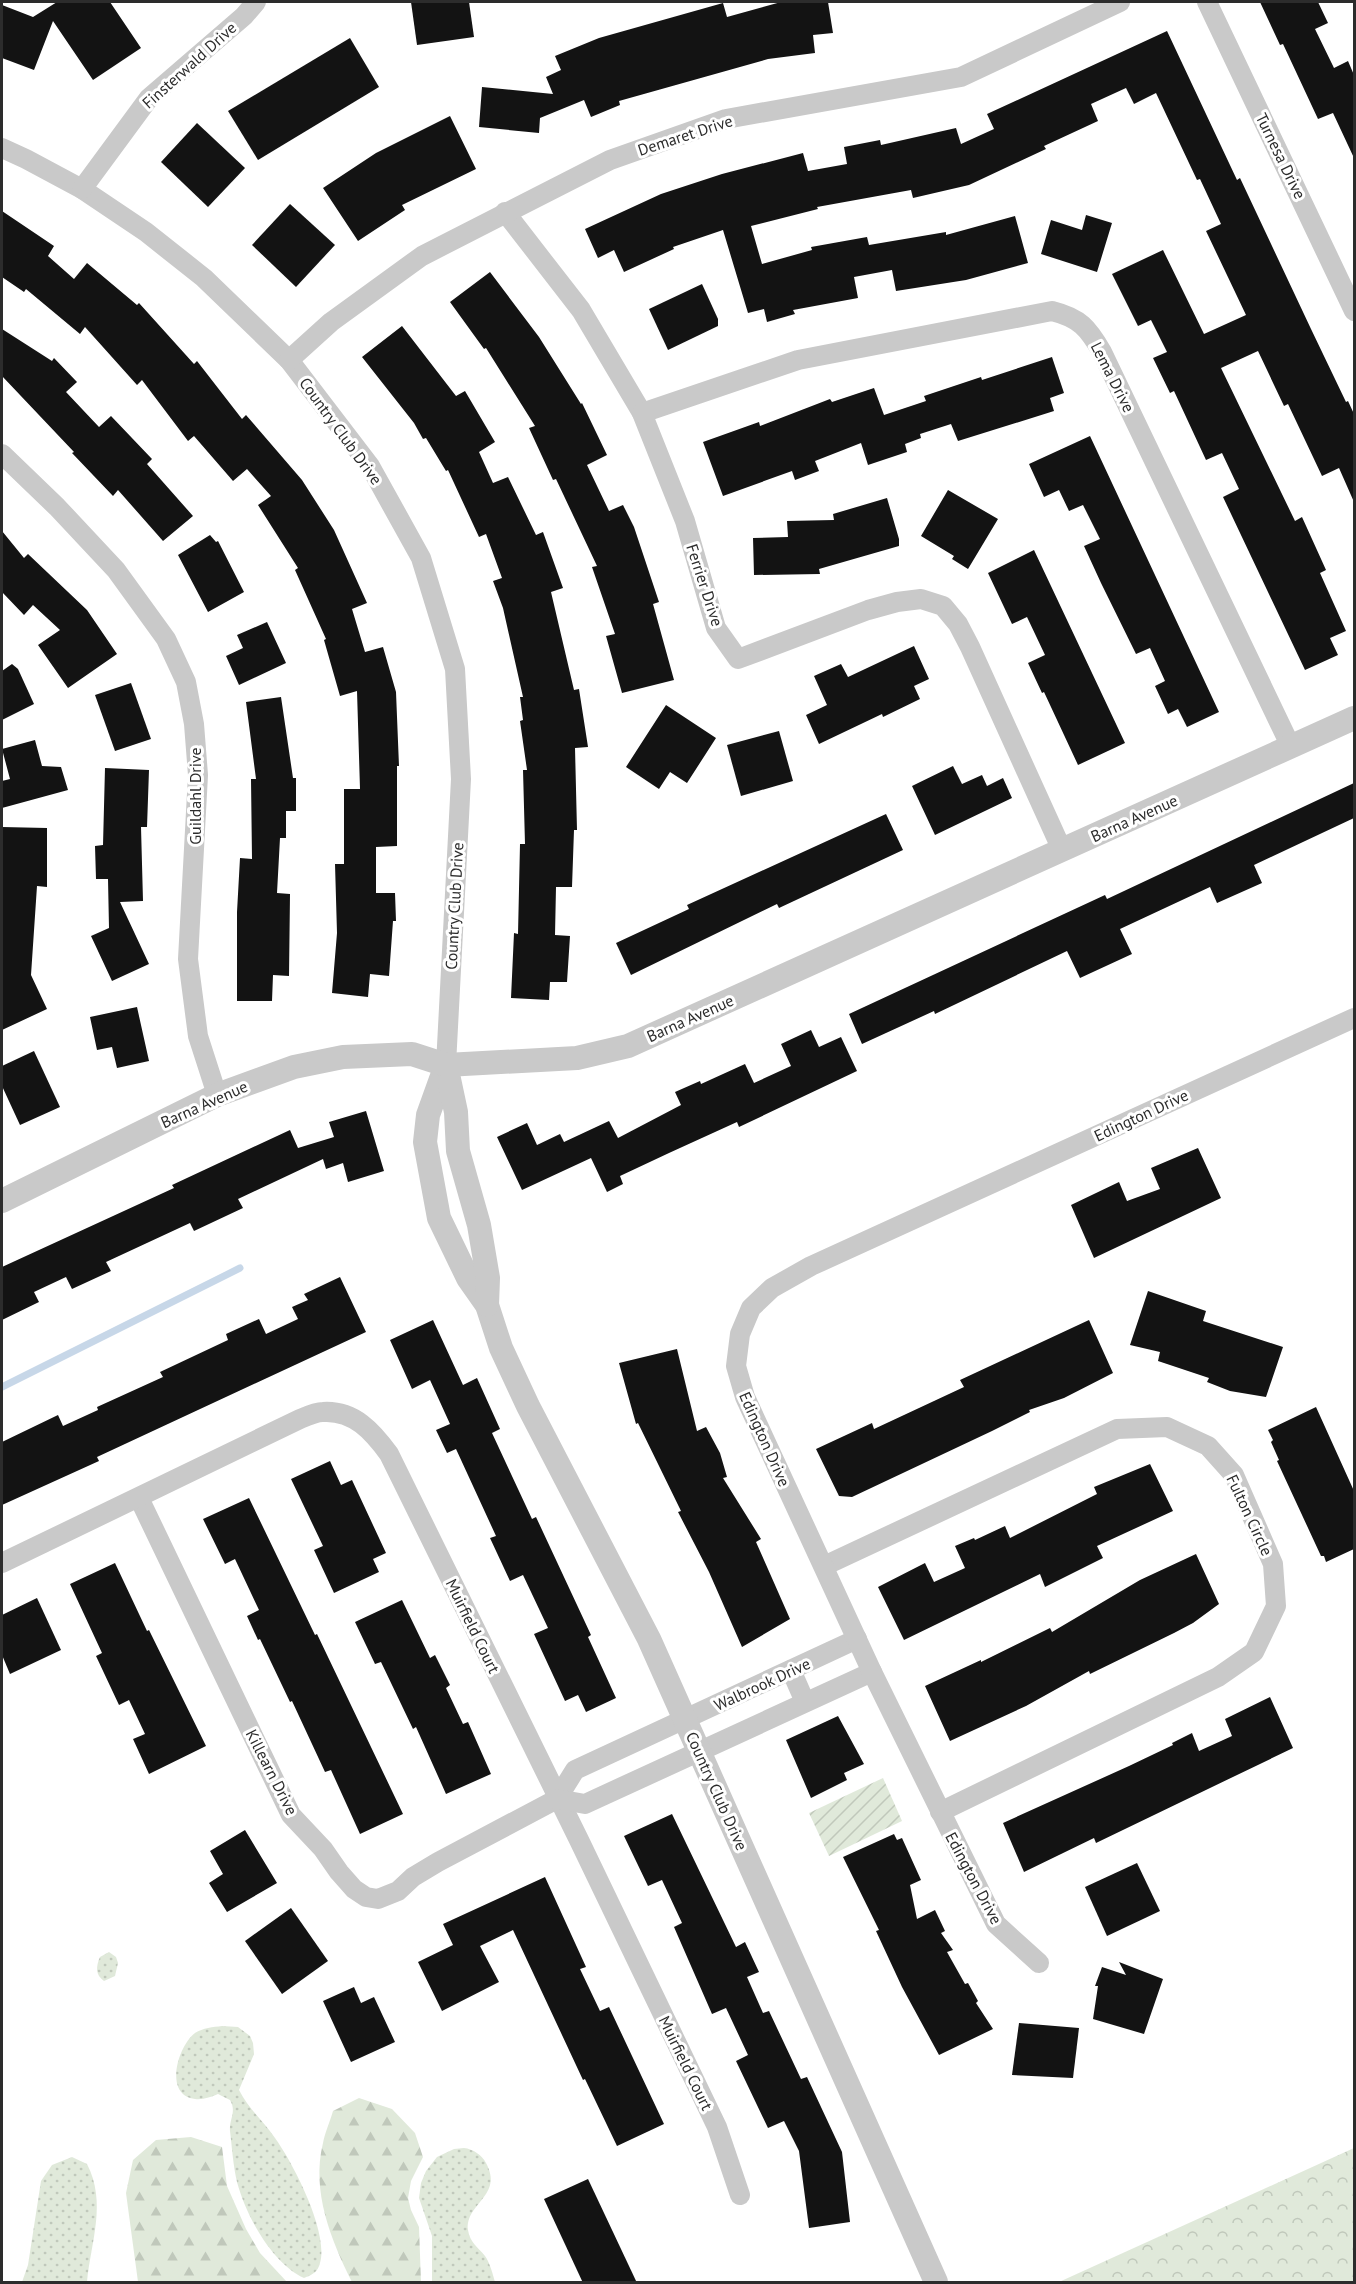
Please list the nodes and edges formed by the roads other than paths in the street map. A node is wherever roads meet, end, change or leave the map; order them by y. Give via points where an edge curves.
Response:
1 (256, 2) edge
2 (1120, 2) edge
3 (1207, 2) edge
4 (2, 148) edge
5 (82, 189) junction
6 (505, 212) junction
7 (1354, 311) edge
8 (289, 360) junction
9 (642, 413) junction
10 (2, 454) edge
11 (1354, 718) edge
12 (1291, 747) junction
13 (1062, 850) junction
14 (1354, 1018) edge
15 (446, 1065) junction
16 (217, 1095) junction
17 (2, 1201) edge
18 (487, 1305) junction
19 (139, 1498) junction
20 (2, 1563) edge
21 (824, 1566) junction
22 (857, 1639) junction
23 (791, 1670) junction
24 (872, 1672) junction
25 (805, 1702) junction
26 (676, 1724) junction
27 (699, 1751) junction
28 (557, 1799) junction
29 (940, 1812) junction
30 (1039, 1963) dead end
31 (740, 2195) dead end
32 (936, 2283) edge

1 - 5 street, Finsterwald Drive via 149,98
2 - 6 street, Demaret Drive via 961,77 726,119 610,160
3 - 7 street, Turnesa Drive
4 - 5 street, Country Club Drive
5 - 8 street, Country Club Drive via 204,278
6 - 8 street, Demaret Drive via 422,256 331,322
6 - 9 street, Ferrier Drive via 581,310
8 - 15 street, Country Club Drive via 370,465 421,558 455,669 461,779
9 - 12 street, Lema Drive via 798,360 1052,311 1069,315 1088,328 1102,352
9 - 13 street, Ferrier Drive via 685,520 717,628 738,659 897,602 921,599 943,606 970,647
10 - 16 street, Guildahl Drive via 116,570 166,639 186,682 198,776 188,959 198,1036
11 - 12 street, Barna Avenue
12 - 13 street, Barna Avenue
13 - 15 street, Barna Avenue via 628,1046 577,1058
14 - 21 street, Edington Drive via 811,1266 772,1288 751,1308 740,1334 736,1366 745,1397
15 - 16 street, Barna Avenue via 412,1054 343,1057 294,1067
15 - 18 street, Country Club Drive via 456,1112 458,1151 479,1225
15 - 18 street, Country Club Drive via 428,1115 425,1142 439,1218 468,1278
16 - 17 street, Barna Avenue
18 - 26 street, Country Club Drive via 501,1348 528,1406 649,1639
19 - 20 street, Muirfield Court
19 - 28 street, Muirfield Court via 300,1419 323,1412 349,1416 373,1432 389,1454
19 - 28 street, Killearn Drive via 291,1815 354,1889 378,1899 398,1891 413,1876
21 - 22 street, Edington Drive
21 - 29 street, Fulton Circle via 1117,1429 1167,1427 1208,1446 1234,1475 1273,1564 1276,1606 1254,1652 1218,1677
22 - 23 street, Walbrook Drive
22 - 24 street, Edington Drive
23 - 25 street
23 - 26 street, Walbrook Drive
24 - 25 street, Walbrook Drive
24 - 29 street, Edington Drive
25 - 27 street, Walbrook Drive
26 - 27 street, Country Club Drive
26 - 28 street via 575,1770
27 - 28 street via 585,1804
27 - 32 street, Country Club Drive
28 - 31 street, Muirfield Court via 717,2127
29 - 30 street, Edington Drive via 996,1924

